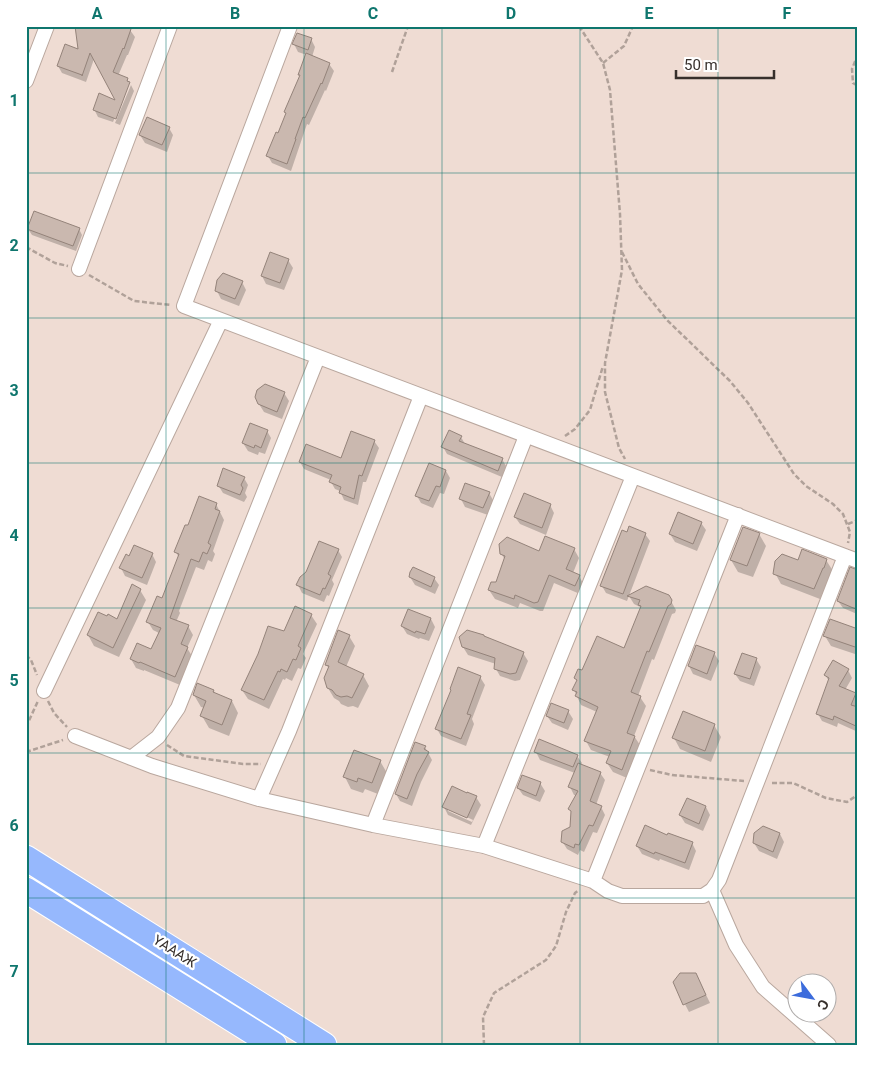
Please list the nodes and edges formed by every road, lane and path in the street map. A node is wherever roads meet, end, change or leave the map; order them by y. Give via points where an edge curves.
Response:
1 (47, 26) edge
2 (170, 26) edge
3 (290, 26) edge
4 (408, 26) edge
5 (579, 26) edge
6 (633, 26) edge
7 (858, 54) edge
8 (603, 63) junction
9 (392, 72) dead end
10 (26, 82) edge
11 (858, 86) edge
12 (26, 247) edge
13 (622, 250) junction
14 (79, 269) junction
15 (184, 306) junction
16 (221, 320) junction
17 (318, 357) junction
18 (605, 363) junction
19 (421, 396) junction
20 (526, 436) junction
21 (553, 445) junction
22 (633, 476) junction
23 (738, 515) junction
24 (858, 520) edge
25 (847, 524) junction
26 (851, 558) edge
27 (44, 691) joint
28 (26, 727) edge
29 (75, 736) joint
30 (158, 738) junction
31 (26, 752) edge
32 (131, 758) junction
33 (275, 764) junction
34 (259, 799) junction
35 (373, 825) junction
36 (484, 846) junction
37 (26, 858) edge
38 (593, 881) junction
39 (26, 890) edge
40 (712, 890) junction
41 (274, 1045) edge
42 (324, 1045) edge
43 (484, 1045) edge
44 (829, 1045) edge

1 - 10 street
2 - 14 street
3 - 15 street
4 - 9 path
5 - 8 path
6 - 8 path via 624,46
7 - 11 path via 852,69 853,83
8 - 13 path via 610,90
12 - 14 path via 55,263
13 - 18 path via 622,270
13 - 25 path via 638,284 667,320 730,381 794,474 833,504
14 - 15 path via 134,301
15 - 16 street
16 - 17 street
16 - 27 street
17 - 19 street
17 - 30 street via 178,708
18 - 21 path via 590,410 575,429
18 - 22 path via 605,392 619,448
19 - 20 street
19 - 33 street
20 - 21 street
20 - 35 street
21 - 22 street
22 - 23 street
22 - 36 street
23 - 26 street
23 - 38 street
24 - 25 path
25 - 26 path
26 - 40 street via 719,880
27 - 28 path
29 - 31 path
29 - 32 street
30 - 32 street
30 - 33 path via 184,756 243,764
32 - 34 street
33 - 34 street
34 - 35 street
35 - 36 street
36 - 38 street
37 - 42 highway, ҮАААЖ
38 - 40 street via 622,896 703,896
38 - 43 path via 574,893 556,946 546,960 494,993 483,1017
39 - 41 highway, ҮАААЖ
40 - 44 street via 736,945 763,988

